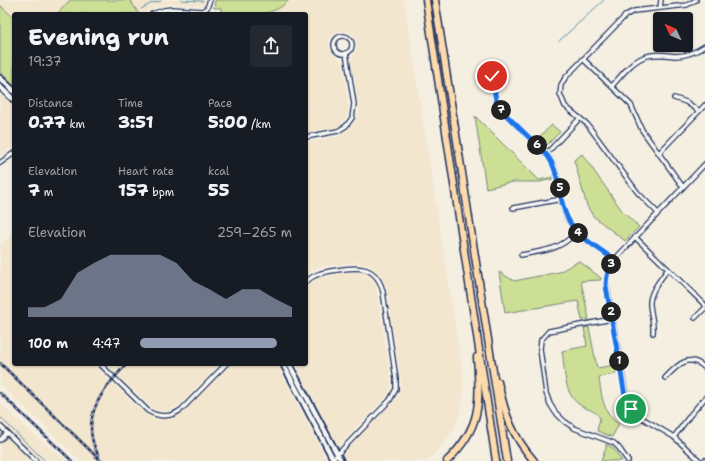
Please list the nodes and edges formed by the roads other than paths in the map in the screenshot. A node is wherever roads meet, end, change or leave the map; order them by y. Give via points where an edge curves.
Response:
1 (210, 0) edge
2 (426, 0) edge
3 (435, 0) edge
4 (661, 0) edge
5 (696, 0) edge
6 (660, 8) junction
7 (158, 12) edge
8 (705, 46) edge
9 (346, 53) junction
10 (583, 59) junction
11 (492, 76) dead end
12 (0, 78) edge
13 (612, 86) junction
14 (0, 87) edge
15 (12, 90) edge
16 (12, 98) edge
17 (674, 98) dead end
18 (705, 105) edge
19 (699, 111) junction
20 (580, 118) junction
21 (308, 137) edge
22 (659, 153) junction
23 (12, 154) edge
24 (546, 154) junction
25 (0, 163) edge
26 (705, 164) edge
27 (684, 187) junction
28 (562, 199) junction
29 (513, 208) dead end
30 (658, 213) junction
31 (577, 232) junction
32 (635, 237) junction
33 (520, 255) dead end
34 (614, 260) junction
35 (668, 269) junction
36 (308, 280) edge
37 (705, 307) edge
38 (483, 309) junction
39 (474, 312) junction
40 (695, 318) dead end
41 (612, 319) junction
42 (653, 333) dead end
43 (102, 366) edge
44 (224, 366) edge
45 (283, 366) edge
46 (290, 366) edge
47 (705, 368) edge
48 (665, 378) dead end
49 (705, 398) edge
50 (0, 426) edge
51 (7, 433) junction
52 (674, 437) junction
53 (0, 440) edge
54 (337, 454) junction
55 (332, 460) edge
56 (36, 461) edge
57 (341, 461) edge
58 (447, 461) edge
59 (496, 461) edge
60 (507, 461) edge
61 (534, 461) edge
62 (628, 461) edge
63 (700, 461) edge

1 - 7 street via 207,8 202,11 172,9
2 - 39 highway
3 - 38 highway
4 - 6 street
5 - 6 street via 688,5
6 - 10 street via 634,11 626,15
8 - 13 street via 685,55 644,56
9 - 9 street via 352,43 349,38 341,36 334,46 340,53
9 - 21 street via 354,104 352,118 338,132
10 - 13 street
10 - 20 street via 565,78 560,94 565,106
11 - 24 street via 500,109
12 - 15 main road
13 - 22 street via 631,105 642,130
14 - 16 main road
17 - 19 street
18 - 19 street
19 - 22 street
20 - 24 street
20 - 30 street via 640,196
22 - 27 street
23 - 25 street
24 - 28 street via 554,167
26 - 27 street
27 - 30 street
28 - 29 street
28 - 31 street via 566,217
30 - 32 street
31 - 33 street via 561,246
31 - 34 street
32 - 34 street
32 - 35 street
34 - 41 street via 608,270 606,281
35 - 37 street
35 - 42 street via 650,300
36 - 54 street via 320,273 354,267 367,270 377,278 382,287 397,385 390,400
37 - 40 street
38 - 60 highway
38 - 61 highway via 505,413 517,438
39 - 58 highway via 478,406 470,431
39 - 59 highway
41 - 52 street via 625,396 629,405 639,416
41 - 62 street via 548,332 543,336 540,345 542,369 547,396 559,417 572,426 616,444
43 - 44 street via 151,413 166,416 178,412
45 - 55 main road
46 - 54 main road
47 - 48 street via 695,362 685,362 678,365
49 - 52 street
50 - 51 street
51 - 53 street
51 - 56 street
52 - 63 street
54 - 55 street
54 - 57 main road

